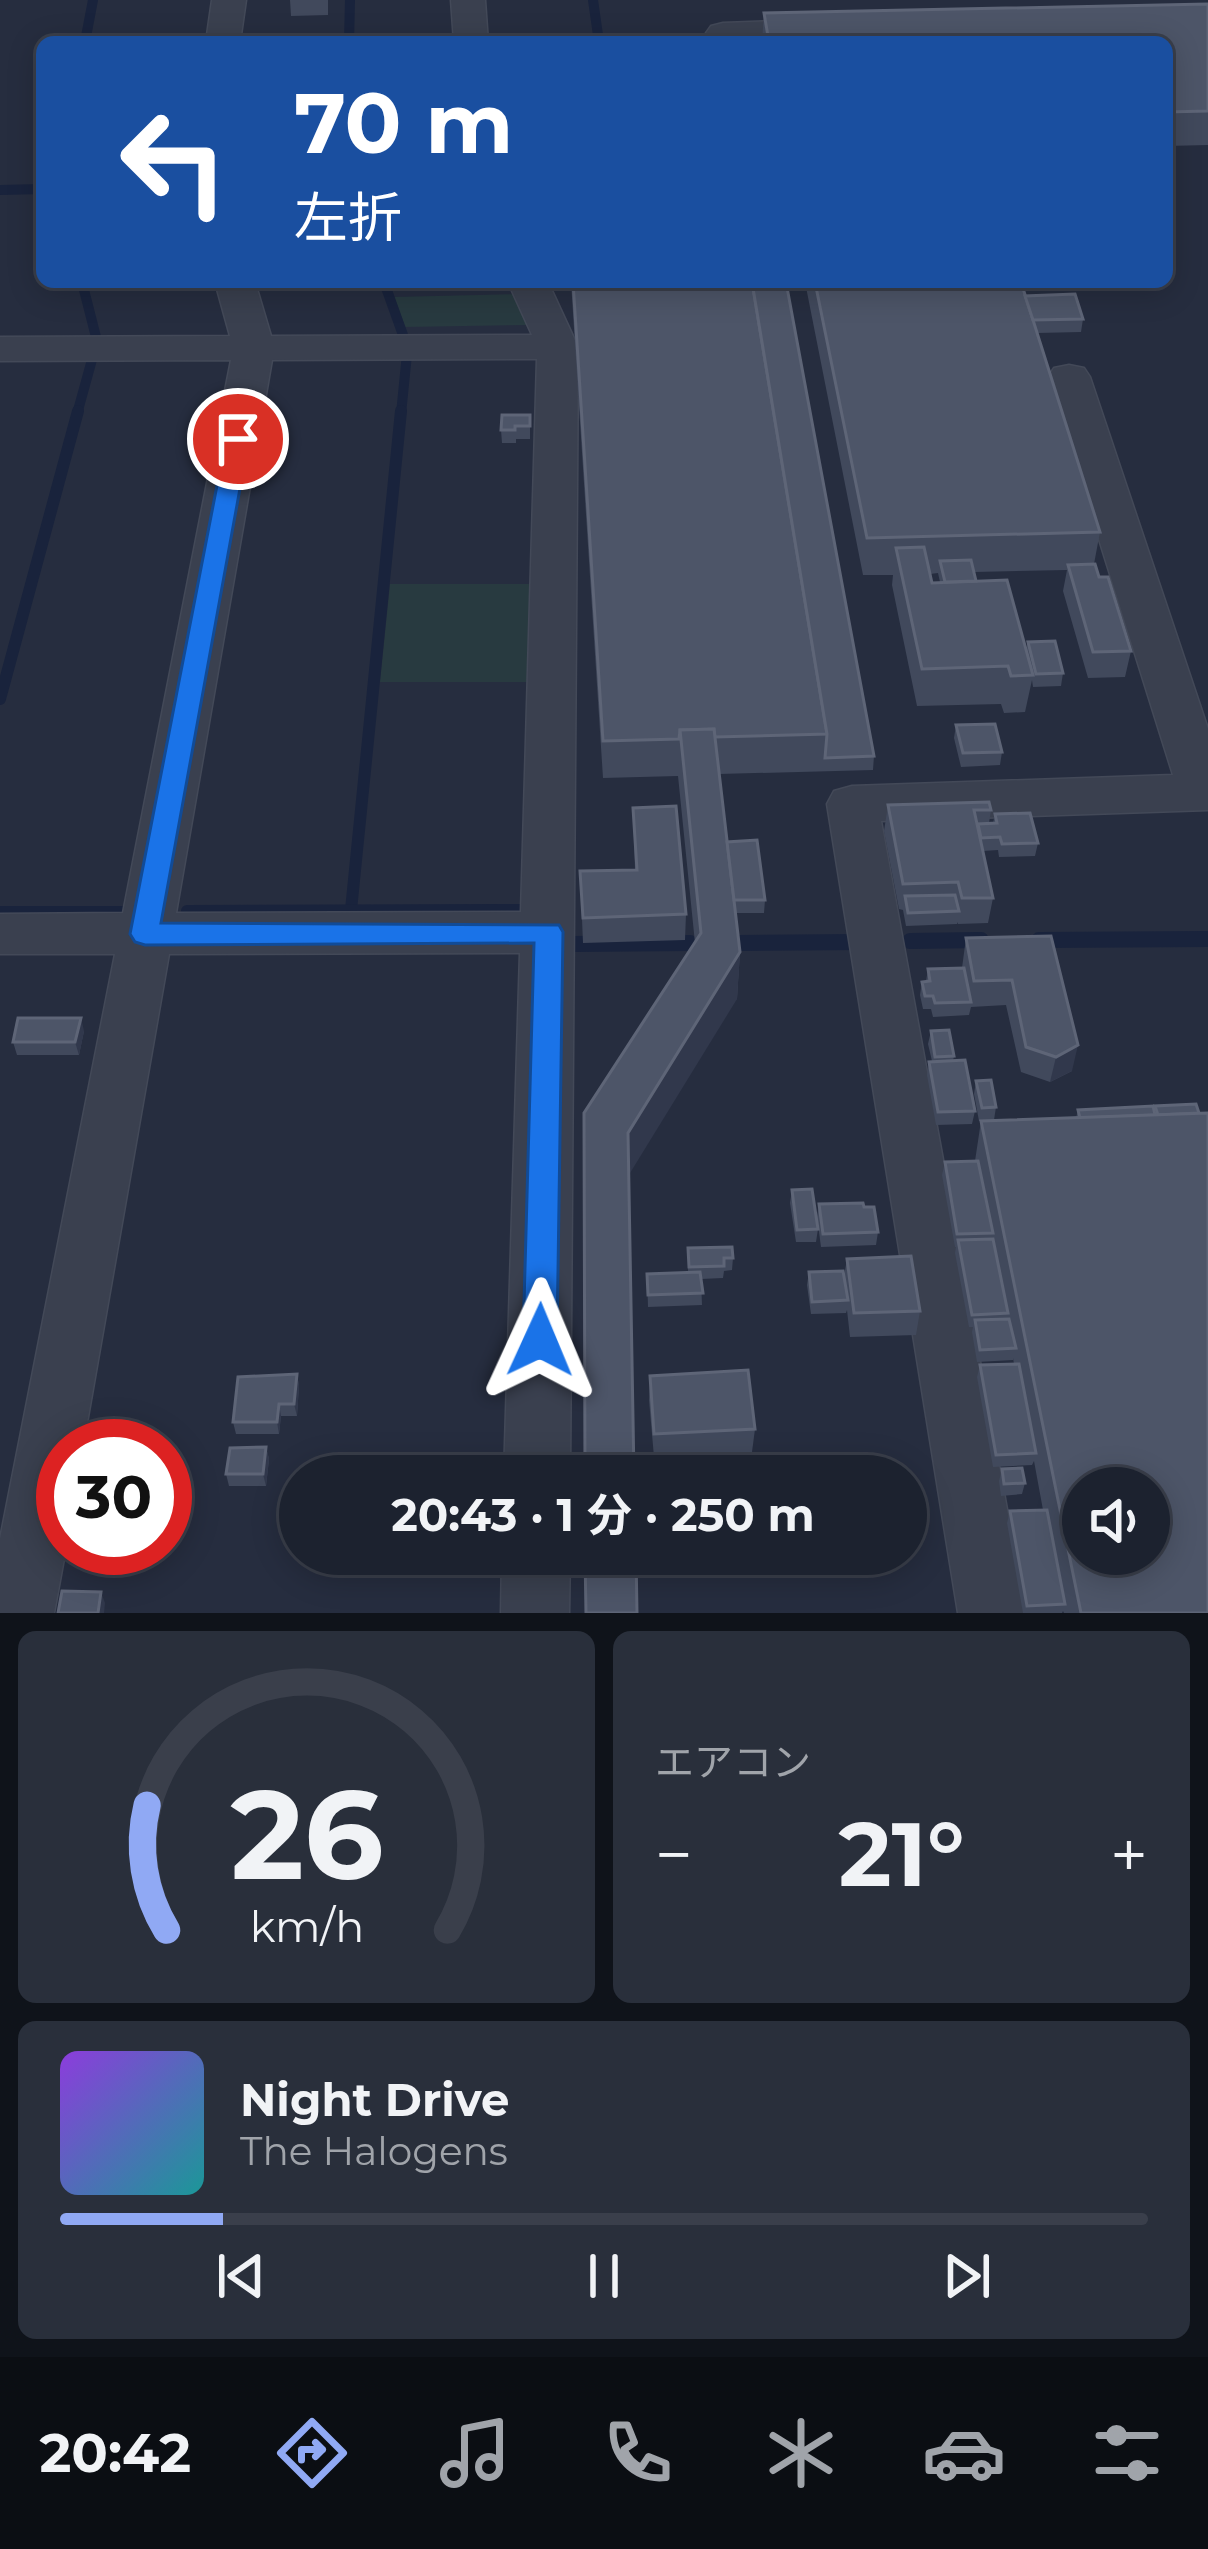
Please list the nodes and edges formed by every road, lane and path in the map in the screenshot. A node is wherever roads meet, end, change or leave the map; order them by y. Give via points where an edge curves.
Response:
1 (229, 0) edge
2 (468, 0) edge
3 (722, 25) edge
4 (860, 28) edge
5 (224, 36) edge
6 (471, 36) edge
7 (237, 288) edge
8 (531, 288) edge
9 (558, 347) junction
10 (254, 349) junction
11 (0, 350) edge
12 (1069, 377) dead end
13 (1206, 792) edge
14 (549, 932) junction
15 (0, 934) edge
16 (145, 934) junction
17 (538, 1455) edge
18 (536, 1575) edge
19 (20, 1613) edge
20 (535, 1613) edge
21 (992, 1613) edge

1 - 5 street
2 - 6 street
3 - 4 street
7 - 10 street
8 - 9 street
9 - 10 street
9 - 14 street
10 - 11 street
10 - 16 street
12 - 13 street
13 - 21 street via 861,787 852,804
14 - 16 street
14 - 17 street
15 - 16 street
16 - 19 street
18 - 20 street

